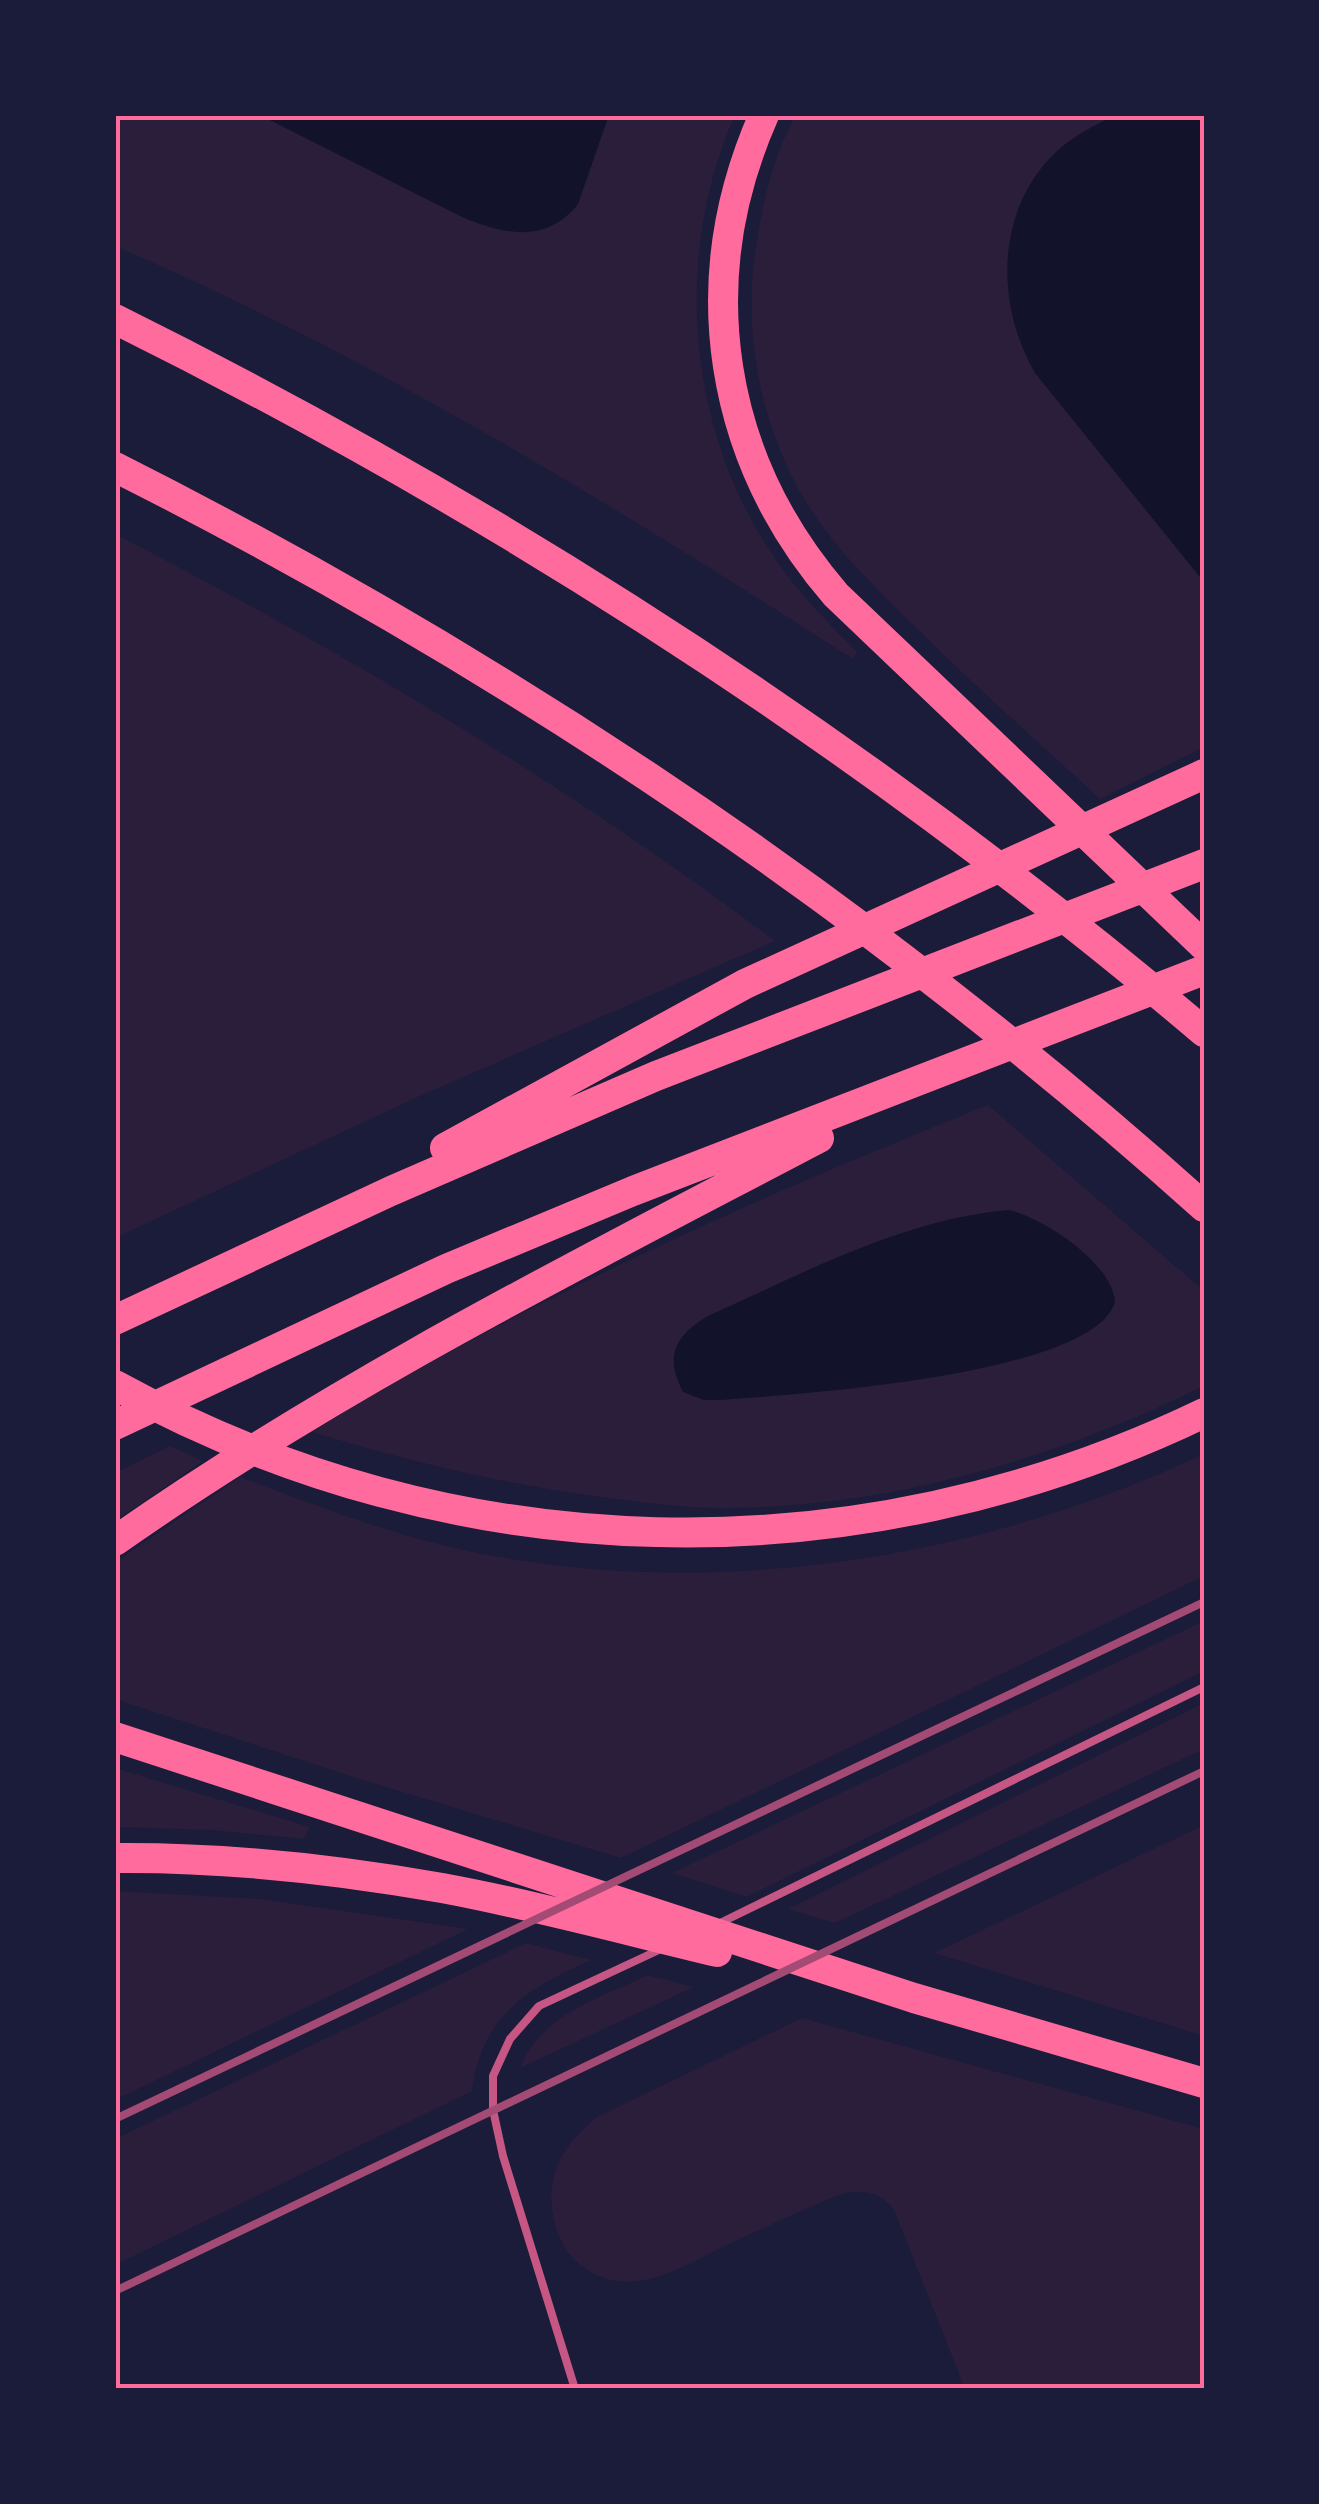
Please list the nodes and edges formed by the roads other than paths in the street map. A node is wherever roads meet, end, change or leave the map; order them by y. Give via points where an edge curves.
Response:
1 (764, 115) edge
2 (115, 320) edge
3 (115, 467) edge
4 (1204, 774) edge
5 (1204, 864) edge
6 (1204, 946) edge
7 (1204, 970) edge
8 (1204, 1032) edge
9 (937, 1076) junction
10 (1204, 1207) edge
11 (217, 1272) junction
12 (115, 1320) edge
13 (115, 1386) edge
14 (1204, 1413) edge
15 (115, 1425) edge
16 (115, 1542) edge
17 (1204, 1687) edge
18 (115, 1737) edge
19 (115, 1858) edge
20 (914, 1998) junction
21 (1204, 2083) edge
22 (576, 2389) edge

1 - 6 highway via 737,190 722,294 727,364 754,465 792,537 836,595
2 - 8 highway via 348,440 732,674 900,792
3 - 10 highway via 443,647 752,848 1026,1055
4 - 11 highway via 745,984
5 - 11 highway via 656,1076
7 - 9 highway
9 - 15 highway via 446,1269
9 - 16 highway via 370,1377
11 - 12 highway
13 - 14 highway via 230,1442 367,1488 482,1516 706,1534 811,1528 1019,1486
17 - 22 lane via 529,2014 497,2064 492,2110
18 - 20 highway
19 - 20 highway via 272,1864 444,1888
20 - 21 highway

